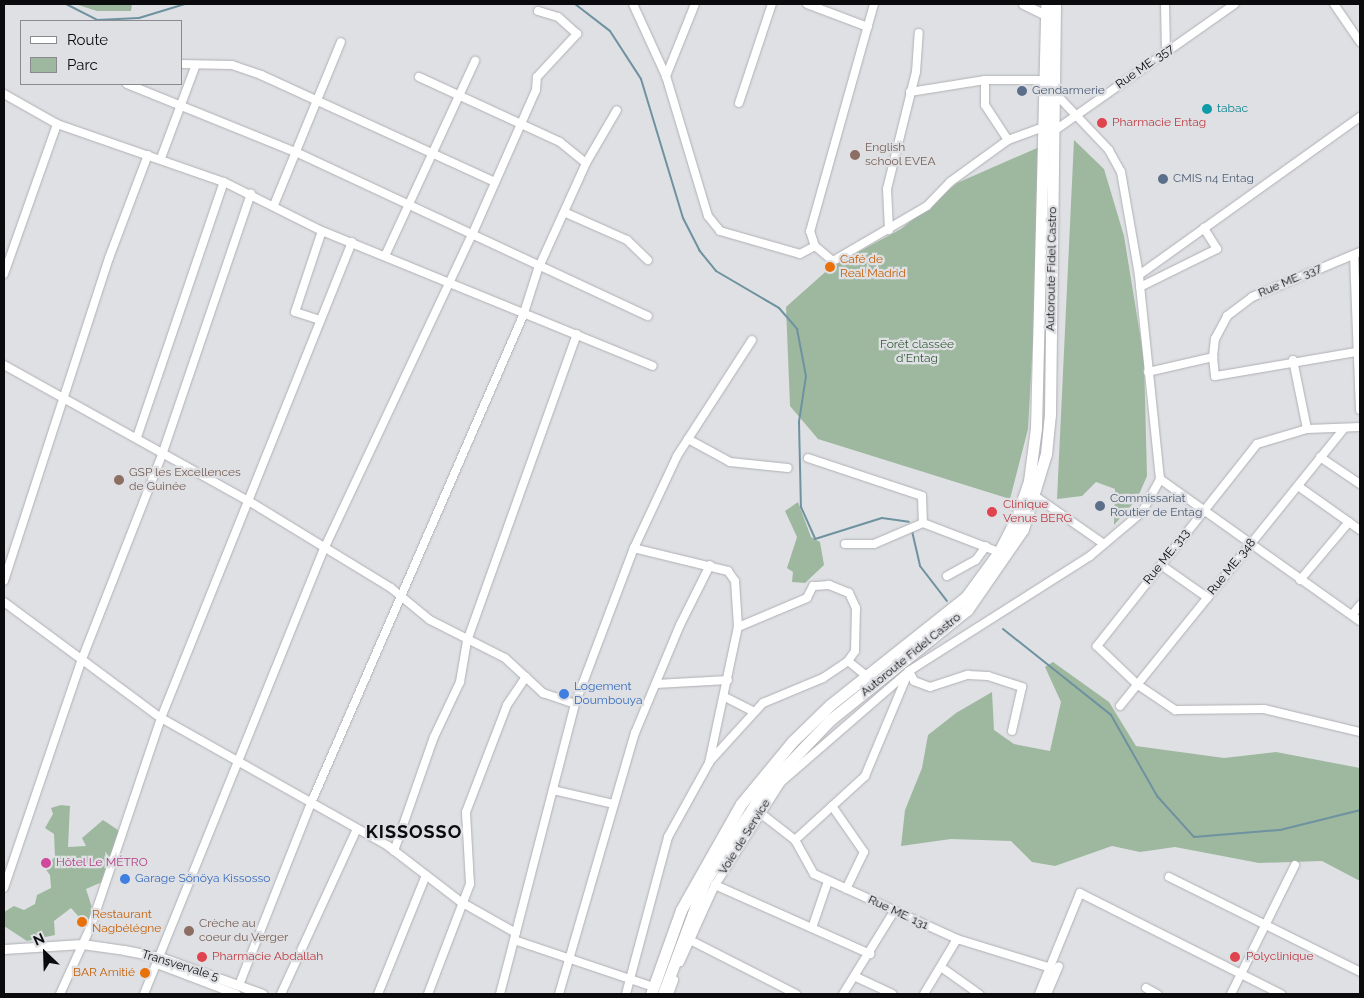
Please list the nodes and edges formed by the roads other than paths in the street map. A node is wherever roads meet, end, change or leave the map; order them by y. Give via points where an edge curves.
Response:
1 (633, 4) edge
2 (695, 4) edge
3 (772, 4) edge
4 (807, 4) edge
5 (874, 4) edge
6 (1023, 4) edge
7 (1164, 4) edge
8 (1235, 4) edge
9 (1334, 4) edge
10 (1050, 9) edge
11 (538, 11) dead end
12 (868, 27) junction
13 (919, 33) dead end
14 (341, 42) dead end
15 (1360, 42) edge
16 (1166, 52) junction
17 (475, 61) dead end
18 (182, 64) edge
19 (195, 67) junction
20 (666, 76) junction
21 (419, 77) dead end
22 (985, 80) junction
23 (1044, 80) junction
24 (130, 85) edge
25 (1053, 91) junction
26 (910, 92) junction
27 (4, 94) edge
28 (460, 96) junction
29 (319, 102) junction
30 (181, 103) junction
31 (739, 103) dead end
32 (617, 110) dead end
33 (1078, 114) junction
34 (1360, 117) edge
35 (57, 124) junction
36 (520, 124) junction
37 (1049, 129) junction
38 (1008, 140) junction
39 (431, 152) junction
40 (298, 153) junction
41 (148, 155) junction
42 (160, 158) junction
43 (586, 164) junction
44 (224, 182) junction
45 (495, 182) junction
46 (251, 194) junction
47 (410, 204) junction
48 (274, 205) junction
49 (566, 213) junction
50 (1204, 228) junction
51 (889, 230) junction
52 (322, 231) junction
53 (472, 235) junction
54 (352, 242) junction
55 (815, 246) junction
56 (1357, 253) edge
57 (385, 256) junction
58 (648, 260) dead end
59 (541, 264) junction
60 (4, 274) edge
61 (1139, 275) junction
62 (446, 283) junction
63 (1140, 286) junction
64 (1359, 287) edge
65 (524, 316) junction
66 (648, 316) dead end
67 (320, 320) junction
68 (577, 334) junction
69 (1358, 336) edge
70 (752, 340) dead end
71 (1356, 352) junction
72 (1213, 357) junction
73 (1293, 360) junction
74 (4, 365) edge
75 (653, 366) dead end
76 (1148, 372) junction
77 (1359, 380) edge
78 (65, 397) junction
79 (1360, 410) edge
80 (1360, 427) edge
81 (1344, 428) junction
82 (1307, 429) junction
83 (137, 438) junction
84 (688, 439) junction
85 (163, 452) junction
86 (1320, 457) junction
87 (808, 458) dead end
88 (788, 468) dead end
89 (1160, 479) junction
90 (1360, 484) edge
91 (1298, 486) junction
92 (1036, 496) junction
93 (247, 500) junction
94 (1203, 511) junction
95 (1349, 522) junction
96 (922, 523) junction
97 (1360, 530) edge
98 (845, 544) dead end
99 (1104, 544) junction
100 (986, 546) junction
101 (1250, 546) junction
102 (634, 548) junction
103 (324, 549) junction
104 (1000, 552) junction
105 (710, 565) junction
106 (1161, 565) junction
107 (948, 576) dead end
108 (1300, 580) junction
109 (4, 581) edge
110 (1208, 598) junction
111 (403, 600) junction
112 (4, 602) edge
113 (1360, 605) edge
114 (1352, 615) junction
115 (1360, 621) edge
116 (738, 627) junction
117 (467, 641) junction
118 (82, 659) junction
119 (848, 662) junction
120 (906, 666) junction
121 (526, 676) junction
122 (868, 677) junction
123 (728, 680) junction
124 (656, 684) junction
125 (1138, 685) junction
126 (725, 697) junction
127 (575, 704) junction
128 (1120, 706) dead end
129 (752, 711) junction
130 (161, 718) junction
131 (1012, 732) dead end
132 (1360, 732) edge
133 (235, 761) junction
134 (709, 762) junction
135 (553, 790) junction
136 (311, 803) junction
137 (612, 804) junction
138 (832, 806) junction
139 (759, 812) junction
140 (357, 829) junction
141 (795, 840) junction
142 (394, 851) junction
143 (1295, 865) dead end
144 (426, 875) junction
145 (1168, 877) dead end
146 (828, 881) junction
147 (714, 885) junction
148 (4, 888) edge
149 (846, 889) junction
150 (461, 902) junction
151 (893, 913) junction
152 (1265, 925) junction
153 (812, 928) junction
154 (515, 937) junction
155 (957, 939) junction
156 (690, 940) junction
157 (82, 944) junction
158 (4, 949) edge
159 (870, 954) junction
160 (567, 960) junction
161 (158, 961) junction
162 (941, 966) junction
163 (1059, 966) dead end
164 (1051, 968) junction
165 (1360, 972) edge
166 (1241, 974) junction
167 (856, 977) junction
168 (629, 980) junction
169 (235, 987) edge
170 (1146, 988) dead end
171 (656, 992) edge
172 (226, 993) edge
173 (60, 994) edge
174 (144, 994) edge
175 (263, 994) edge
176 (281, 994) edge
177 (378, 994) edge
178 (428, 994) edge
179 (500, 994) edge
180 (559, 994) edge
181 (626, 994) edge
182 (669, 994) edge
183 (796, 994) edge
184 (843, 994) edge
185 (892, 994) edge
186 (924, 994) edge
187 (979, 994) edge
188 (1039, 994) edge
189 (1047, 994) edge
190 (1157, 994) edge
191 (1231, 994) edge
192 (1281, 994) edge

1 - 20 street
2 - 20 street
3 - 31 street
4 - 12 street
5 - 12 street
6 - 10 main road
7 - 16 street
8 - 16 street, Rue ME. 357
9 - 15 street
10 - 23 highway, Autoroute Fidel Castro
10 - 25 highway, Autoroute Fidel Castro
11 - 36 street via 558,17 577,34 537,77
12 - 55 street via 810,230
13 - 26 street
14 - 29 street
16 - 33 street, Rue ME. 357
17 - 28 street
18 - 19 street
19 - 29 street via 232,65
19 - 30 street
20 - 55 street via 708,216 720,231 800,254
21 - 28 street
22 - 23 street
22 - 26 street
22 - 38 street via 985,105
23 - 37 highway, Autoroute Fidel Castro
24 - 30 street
25 - 33 street
25 - 37 highway, Autoroute Fidel Castro
26 - 51 street via 887,190
27 - 35 street
28 - 36 street
28 - 39 street
29 - 39 street
29 - 40 street
30 - 40 street
30 - 42 street
32 - 43 street
33 - 37 street, Rue ME. 357
33 - 61 street via 1109,150 1121,172
34 - 50 street
35 - 41 street
35 - 60 street
36 - 43 street via 560,142
36 - 45 street
37 - 38 street, Rue ME. 357
37 - 92 highway, Autoroute Fidel Castro via 1050,414
37 - 104 highway, Autoroute Fidel Castro via 1034,453 1016,519
38 - 51 street, Rue ME. 357 via 950,182 927,206
39 - 45 street
39 - 47 street
40 - 47 street
40 - 48 street
41 - 42 street
41 - 78 street via 109,258
42 - 44 street
43 - 49 street
44 - 46 street
44 - 83 street
45 - 53 street
46 - 48 street
46 - 85 street
47 - 53 street
47 - 57 street
48 - 52 street
49 - 58 street via 627,240
49 - 59 street
50 - 61 street
50 - 63 street via 1217,249
51 - 55 street, Rue ME. 357 via 833,261
52 - 54 street
52 - 67 street via 295,312
53 - 59 street
53 - 62 street
54 - 57 street
54 - 67 street
56 - 64 street
56 - 72 street, Rue ME. 337 via 1252,298 1227,316
57 - 62 street
59 - 65 street
59 - 66 street
61 - 63 street
62 - 65 street
62 - 103 street
63 - 76 street
64 - 69 street
65 - 68 street
65 - 111 street
67 - 93 street
68 - 75 street
68 - 117 street
69 - 71 street
70 - 84 street
71 - 73 street
71 - 77 street
72 - 73 street, Rue ME. 337 via 1215,376
72 - 76 street
73 - 82 street
74 - 78 street
76 - 89 street
77 - 79 street
78 - 83 street
78 - 109 street
80 - 81 street, Rue ME. 313
81 - 82 street, Rue ME. 313
81 - 86 street, Rue ME. 348
82 - 94 street, Rue ME. 313 via 1257,444
83 - 85 street
84 - 88 street via 730,462
84 - 102 street
85 - 93 street
85 - 118 street
86 - 90 street
86 - 91 street, Rue ME. 348
87 - 96 street via 922,496
89 - 94 street
89 - 99 street, Voie de Service via 1142,512
91 - 95 street
91 - 101 street, Rue ME. 348
92 - 99 street
92 - 120 highway, Autoroute Fidel Castro via 1023,529 983,592
93 - 103 street
93 - 130 street
94 - 101 street
94 - 106 street, Rue ME. 313
95 - 97 street
95 - 108 street
96 - 98 street via 874,544
96 - 100 street
99 - 120 street, Voie de Service
100 - 104 street
100 - 107 street via 976,560
101 - 108 street
101 - 110 street, Rue ME. 348
102 - 105 street
102 - 127 street
103 - 111 street
103 - 133 street
104 - 122 highway, Autoroute Fidel Castro via 945,617
105 - 116 street via 728,570 735,581
105 - 124 street
106 - 110 street
106 - 125 street, Rue ME. 313 via 1097,646
108 - 114 street
110 - 125 street, Rue ME. 348
111 - 117 street
111 - 136 street
112 - 118 street
113 - 114 street
114 - 115 street
116 - 119 street via 807,598 813,586 829,585 849,593 856,608 855,651
116 - 123 street
117 - 121 street via 505,658
117 - 142 street via 460,682 434,738
118 - 130 street
118 - 148 street
119 - 122 street
119 - 129 street
120 - 131 street via 914,681 930,687 968,675 988,676 1022,687
120 - 138 street via 864,776
120 - 139 street, Voie de Service via 781,782
120 - 171 highway, Autoroute Fidel Castro via 803,745 752,806 693,905
121 - 127 street via 543,693
121 - 150 street via 507,705 466,812 471,870
122 - 171 highway, Autoroute Fidel Castro via 792,742 741,804 698,874
123 - 124 street
123 - 126 street
124 - 137 street
125 - 128 street, Rue ME. 348
125 - 132 street via 1175,710 1264,709
126 - 129 street
126 - 134 street
127 - 135 street
129 - 134 street
130 - 133 street
130 - 157 street
133 - 136 street
133 - 161 street
134 - 168 street via 668,837
135 - 137 street
135 - 154 street
136 - 140 street
136 - 169 street
137 - 160 street
138 - 141 street
138 - 149 street via 864,852
139 - 141 street
139 - 147 street, Voie de Service
140 - 142 street
140 - 176 street
141 - 146 street, Rue ME. 131 via 814,874
142 - 144 street
143 - 152 street
144 - 150 street
144 - 177 street
145 - 152 street
146 - 149 street, Rue ME. 131
146 - 153 street
147 - 153 street
147 - 156 street, Voie de Service
149 - 151 street, Rue ME. 131
150 - 154 street
150 - 178 street
151 - 155 street, Rue ME. 131
151 - 159 street
152 - 165 street
152 - 166 street
153 - 159 street
154 - 160 street
154 - 179 street
155 - 162 street
155 - 164 street, Rue ME. 131
156 - 182 street, Voie de Service
156 - 183 street
157 - 158 main road, Transvervale 5
157 - 161 main road, Transvervale 5
157 - 173 street
159 - 167 street
160 - 168 street
160 - 180 street
161 - 169 main road, Transvervale 5
161 - 172 street
161 - 174 street
162 - 186 street
162 - 187 street
163 - 189 street
164 - 166 street via 1080,893
164 - 188 street
166 - 191 street
166 - 192 street
167 - 184 street
167 - 185 street
168 - 171 street
168 - 181 street
169 - 172 street
169 - 175 main road, Transvervale 5
170 - 190 street

